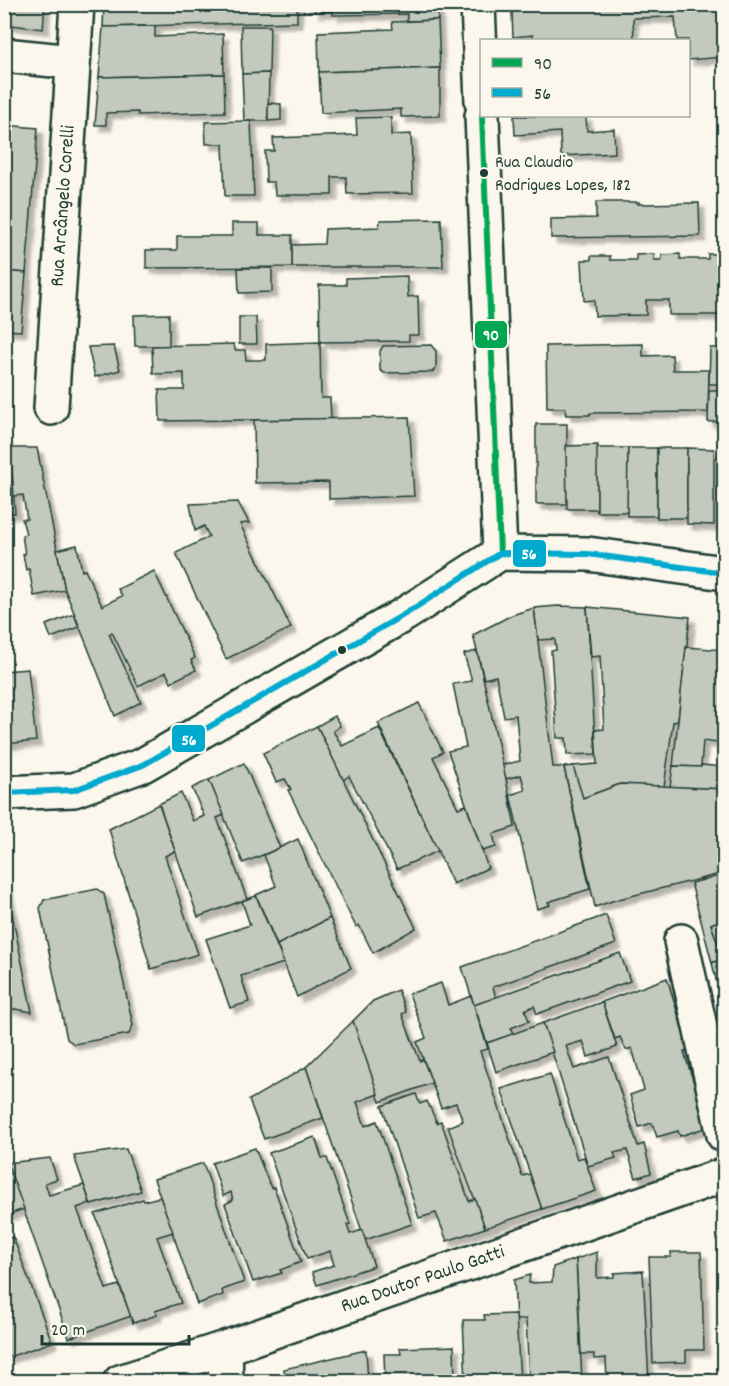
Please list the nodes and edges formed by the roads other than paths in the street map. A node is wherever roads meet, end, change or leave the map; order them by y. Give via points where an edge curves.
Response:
1 (77, 4) edge
2 (478, 4) edge
3 (480, 53) edge
4 (4, 55) edge
5 (73, 62) junction
6 (482, 117) edge
7 (51, 408) dead end
8 (500, 553) junction
9 (724, 573) edge
10 (4, 793) edge
11 (681, 941) dead end
12 (724, 1135) edge
13 (724, 1175) edge
14 (225, 1348) junction
15 (120, 1382) edge
16 (226, 1382) edge

1 - 5 street, Rua Arcângelo Corelli
2 - 3 street
4 - 5 street
5 - 7 street, Rua Arcângelo Corelli
6 - 8 street
8 - 9 street via 588,554
8 - 10 street via 405,614 143,765 74,790
11 - 12 street
13 - 14 street, Rua Doutor Paulo Gatti
14 - 15 street, Rua Doutor Paulo Gatti
14 - 16 street

